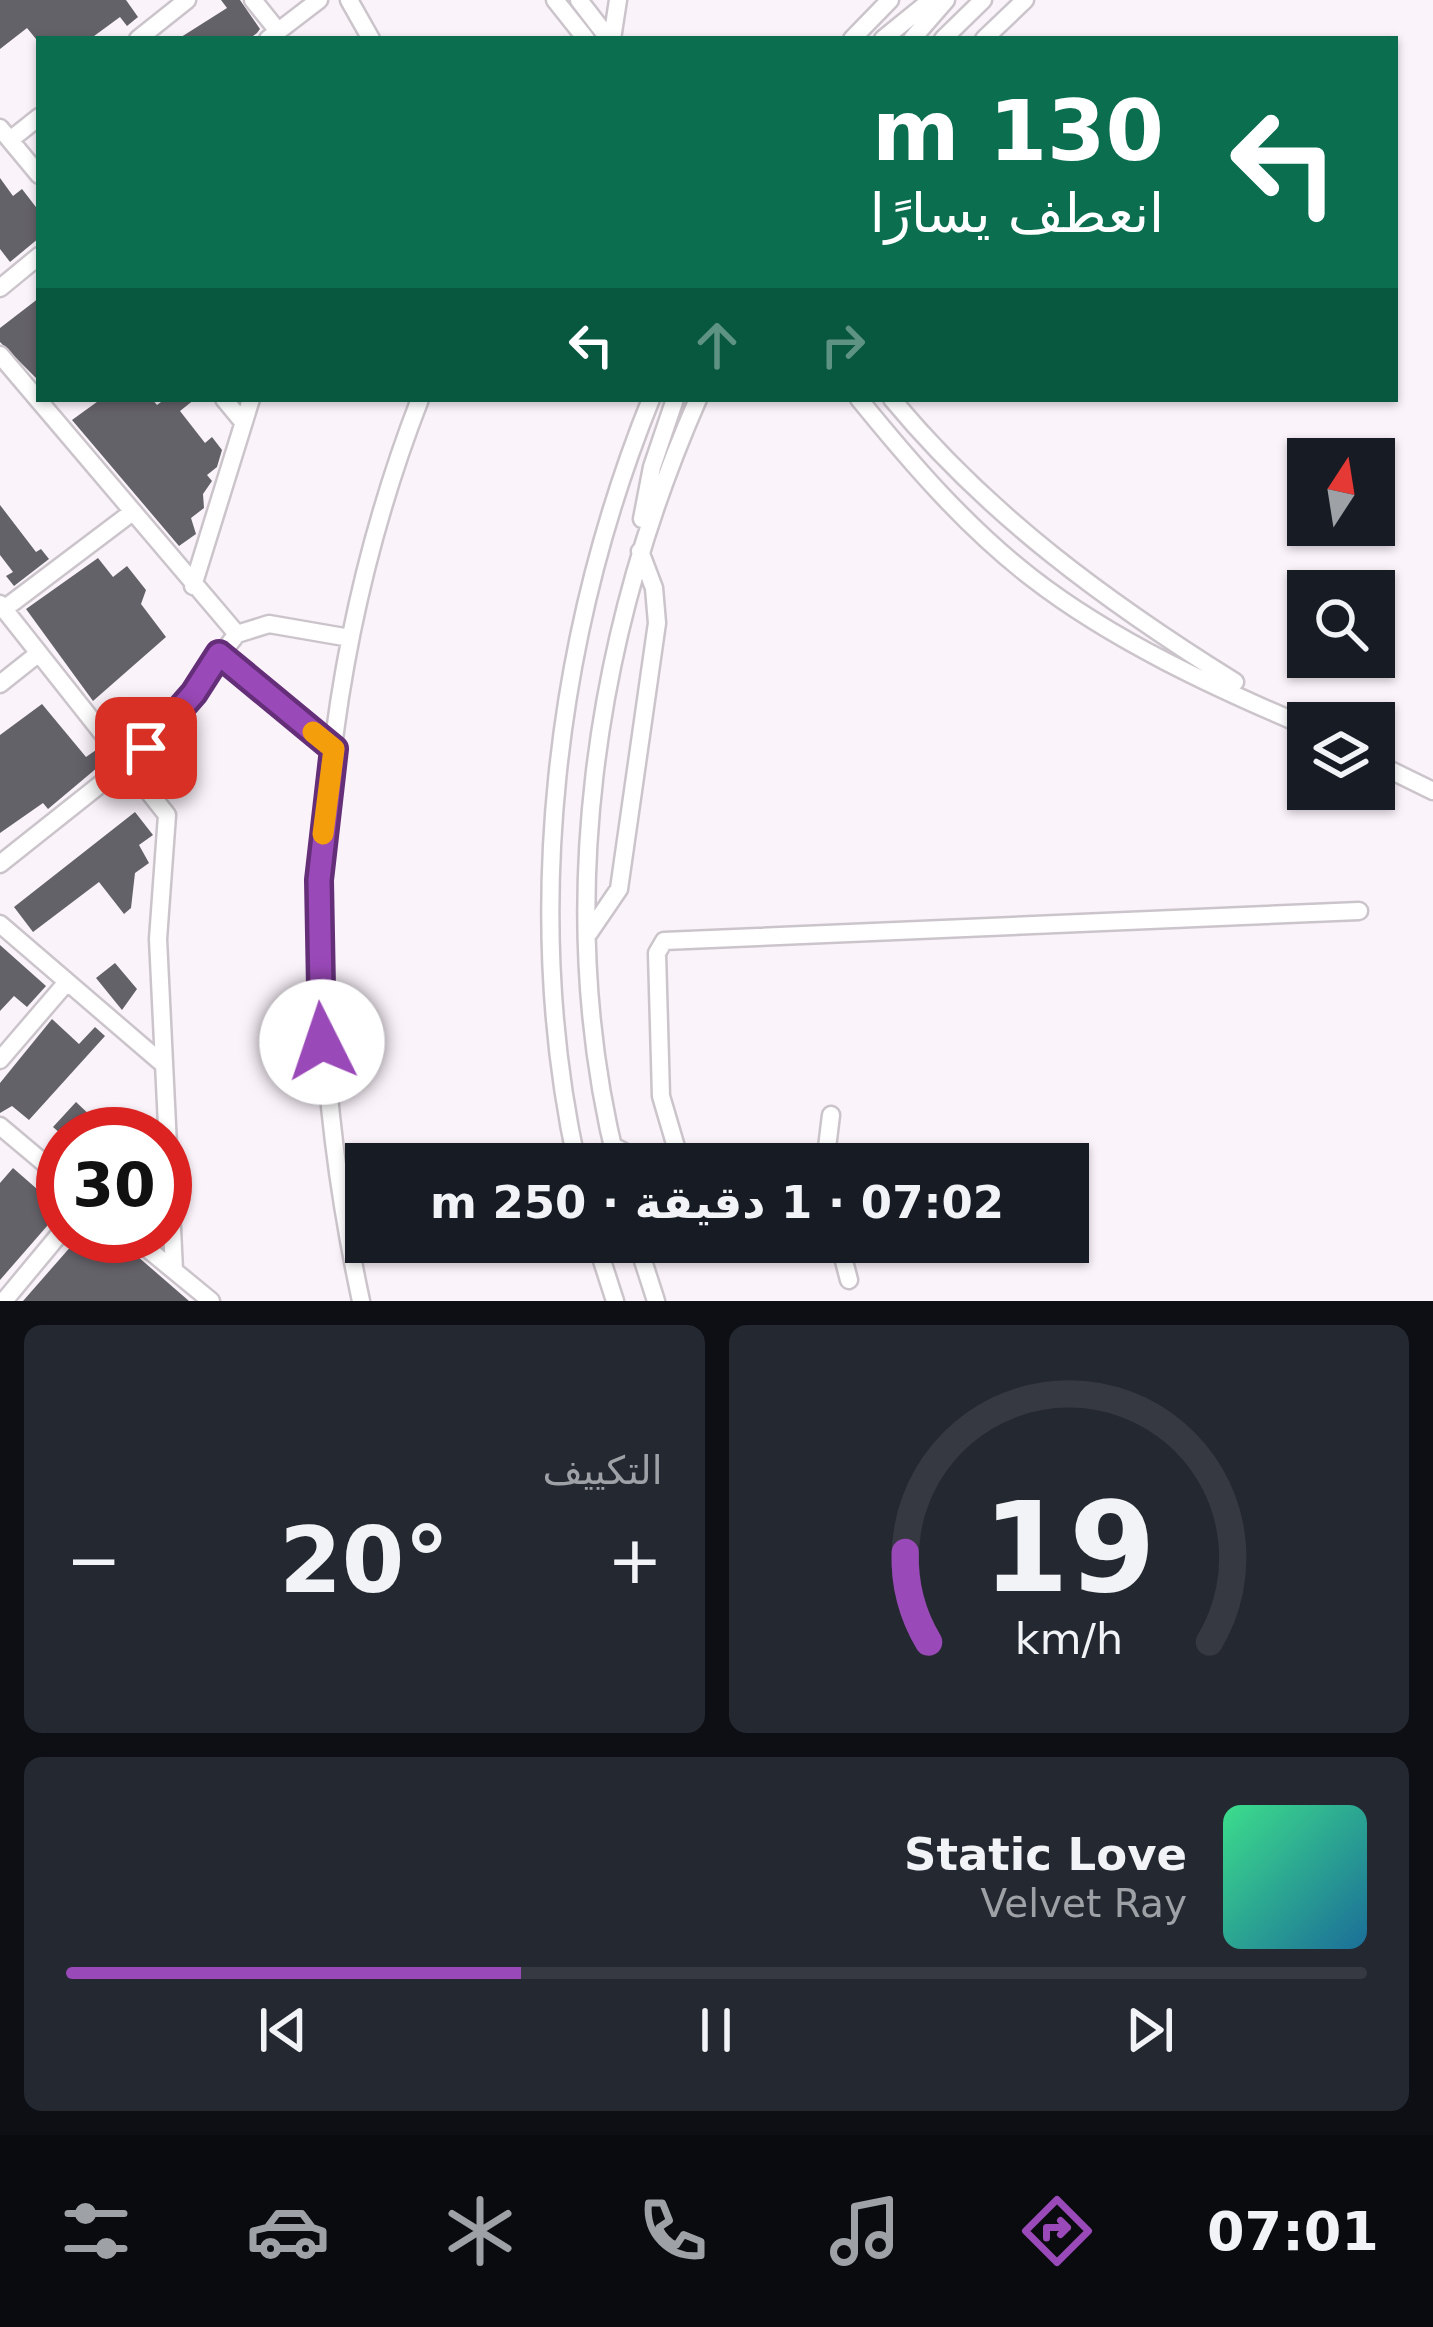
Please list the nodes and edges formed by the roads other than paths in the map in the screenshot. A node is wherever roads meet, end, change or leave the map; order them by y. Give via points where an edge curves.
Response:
1 (187, 0) edge
2 (253, 0) edge
3 (319, 0) edge
4 (349, 0) edge
5 (555, 0) edge
6 (579, 0) edge
7 (618, 0) edge
8 (890, 0) edge
9 (931, 0) edge
10 (946, 0) edge
11 (983, 0) edge
12 (1025, 0) edge
13 (273, 35) edge
14 (142, 36) edge
15 (369, 36) edge
16 (582, 36) edge
17 (608, 36) edge
18 (611, 36) edge
19 (855, 36) edge
20 (887, 36) edge
21 (915, 36) edge
22 (947, 36) edge
23 (987, 36) edge
24 (36, 118) edge
25 (5, 134) edge
26 (36, 171) edge
27 (36, 258) edge
28 (0, 288) edge
29 (0, 355) edge
30 (36, 398) edge
31 (39, 402) edge
32 (226, 402) edge
33 (249, 402) edge
34 (419, 402) edge
35 (650, 402) edge
36 (674, 402) edge
37 (697, 402) edge
38 (862, 402) edge
39 (895, 402) edge
40 (243, 422) junction
41 (131, 513) junction
42 (639, 556) junction
43 (193, 586) junction
44 (2, 606) edge
45 (236, 634) junction
46 (350, 638) junction
47 (39, 653) junction
48 (219, 654) junction
49 (0, 684) edge
50 (1287, 713) edge
51 (1287, 716) edge
52 (334, 749) junction
53 (128, 764) junction
54 (1395, 772) edge
55 (1433, 791) edge
56 (0, 864) edge
57 (1359, 911) dead end
58 (0, 924) edge
59 (589, 933) junction
60 (67, 982) junction
61 (0, 1060) edge
62 (163, 1064) junction
63 (831, 1115) dead end
64 (0, 1126) edge
65 (574, 1143) edge
66 (613, 1143) edge
67 (675, 1143) edge
68 (828, 1143) edge
69 (36, 1156) edge
70 (36, 1262) edge
71 (165, 1263) edge
72 (603, 1263) edge
73 (644, 1263) edge
74 (844, 1263) edge
75 (173, 1270) junction
76 (849, 1280) dead end
77 (4, 1301) edge
78 (211, 1301) edge
79 (361, 1301) edge
80 (615, 1301) edge
81 (656, 1301) edge

1 - 14 street
2 - 13 street
3 - 13 street
4 - 15 street
5 - 16 street
6 - 17 street
7 - 18 street
8 - 19 street
9 - 20 street
10 - 21 street
11 - 22 street
12 - 23 street
24 - 25 street
25 - 26 street
27 - 28 street
29 - 30 street
31 - 41 street
32 - 40 street
33 - 40 street
34 - 46 street
35 - 65 street via 587,610 555,808 551,973
36 - 42 street via 652,466
37 - 42 street
38 - 51 street via 958,511 1036,581 1114,630
39 - 50 street via 1033,542
40 - 43 street
41 - 43 street
41 - 44 street
42 - 59 street via 596,758
42 - 59 street via 654,588 657,623 622,876 614,902
43 - 45 street
44 - 47 street
45 - 46 street via 269,624
45 - 48 street
46 - 52 street
47 - 49 street
47 - 53 street
48 - 52 street
48 - 53 street via 179,712
52 - 79 street via 319,880 319,1001
53 - 56 street
53 - 62 street via 167,815 158,939
54 - 55 street
57 - 67 street via 664,941 657,953 659,1084
58 - 60 street
59 - 66 street
60 - 61 street
60 - 62 street
62 - 75 street
63 - 68 street
64 - 69 street
70 - 77 street
71 - 75 street
72 - 80 street
73 - 81 street
74 - 76 street
75 - 78 street

